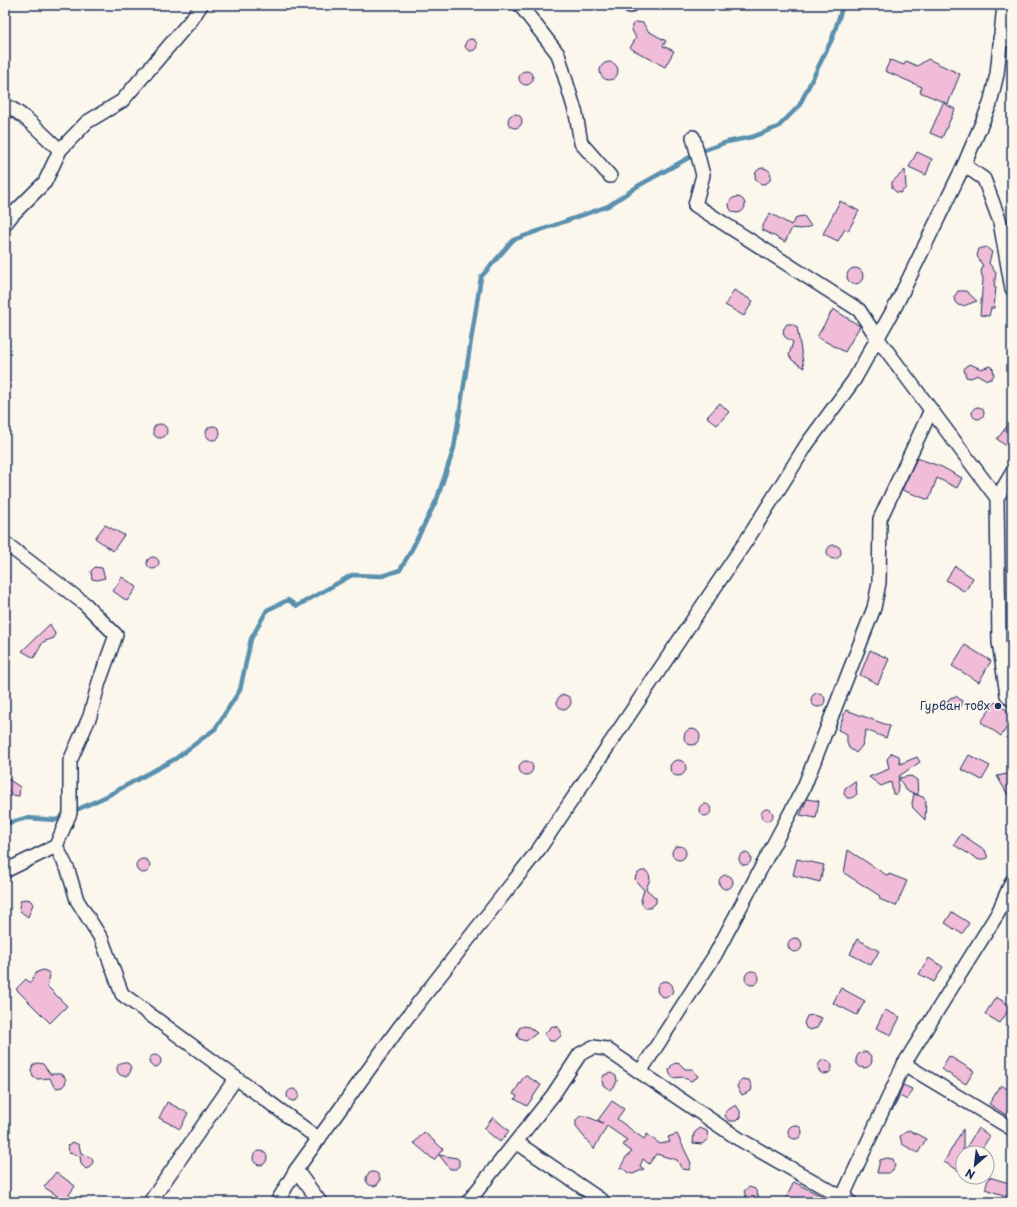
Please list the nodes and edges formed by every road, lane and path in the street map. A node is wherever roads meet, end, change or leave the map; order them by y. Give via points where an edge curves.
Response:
1 (201, 5) edge
2 (520, 5) edge
3 (1004, 5) edge
4 (1006, 39) edge
5 (5, 105) edge
6 (694, 140) dead end
7 (60, 150) junction
8 (964, 165) junction
9 (610, 176) dead end
10 (5, 224) edge
11 (1006, 224) edge
12 (1012, 289) edge
13 (878, 339) junction
14 (931, 410) junction
15 (1012, 473) edge
16 (997, 498) junction
17 (5, 543) edge
18 (1012, 700) edge
19 (56, 846) junction
20 (5, 871) edge
21 (1012, 881) edge
22 (904, 1064) junction
23 (640, 1072) junction
24 (236, 1078) junction
25 (1012, 1129) edge
26 (318, 1139) junction
27 (516, 1142) junction
28 (296, 1170) junction
29 (846, 1200) edge
30 (150, 1202) edge
31 (277, 1202) edge
32 (320, 1202) edge
33 (468, 1202) edge
34 (604, 1202) edge

1 - 7 street via 122,100 86,122
2 - 9 street via 558,54 582,143
3 - 4 street
4 - 8 street via 990,104
5 - 7 street via 19,111
6 - 13 street via 703,175 696,205 859,310
7 - 10 street via 45,182
8 - 11 street via 984,179
8 - 13 street
11 - 12 street
13 - 14 street
13 - 26 street via 854,380 807,444 750,536 539,849 398,1029
14 - 16 street
14 - 23 street via 880,519 879,583 874,608 804,787 715,955
15 - 16 street
16 - 18 street via 999,642 1007,695
17 - 19 street via 85,604 116,634 90,716 70,762 70,813
19 - 20 street
19 - 24 street via 68,870 77,900 102,940 122,994
21 - 22 street via 998,913
22 - 25 street
22 - 29 street
23 - 27 street via 606,1049 593,1048 580,1054 553,1095
23 - 29 street via 739,1140
24 - 26 street
24 - 30 street
26 - 28 street
27 - 33 street
27 - 34 street
28 - 31 street
28 - 32 street

